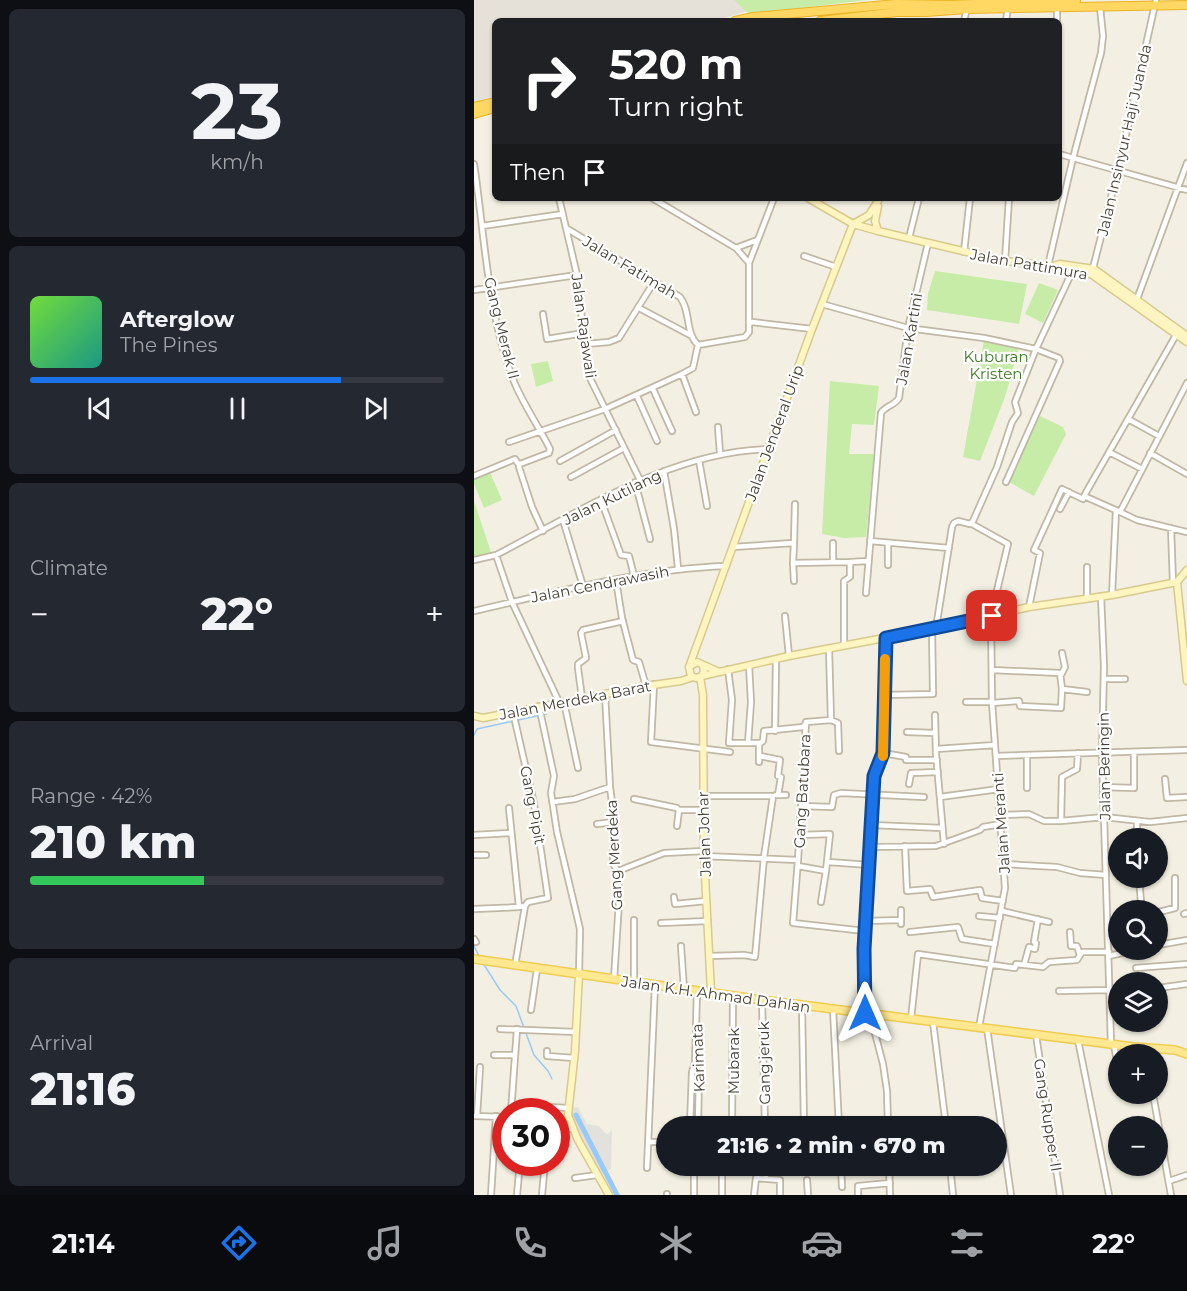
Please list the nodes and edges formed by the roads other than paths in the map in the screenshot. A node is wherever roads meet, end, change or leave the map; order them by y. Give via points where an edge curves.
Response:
1 (1043, 0) edge
2 (1070, 0) edge
3 (1076, 0) edge
4 (950, 2) edge
5 (1156, 3) edge
6 (1008, 4) edge
7 (1187, 5) edge
8 (1057, 7) junction
9 (1100, 7) junction
10 (967, 9) junction
11 (905, 13) junction
12 (926, 13) edge
13 (748, 18) edge
14 (845, 18) edge
15 (909, 18) edge
16 (965, 18) edge
17 (1057, 18) edge
18 (492, 103) edge
19 (474, 107) edge
20 (492, 109) edge
21 (474, 114) edge
22 (1062, 155) edge
23 (1073, 158) junction
24 (1187, 163) edge
25 (474, 164) edge
26 (1118, 170) junction
27 (476, 185) edge
28 (1179, 188) junction
29 (1187, 190) edge
30 (560, 201) edge
31 (657, 201) edge
32 (773, 201) edge
33 (813, 201) edge
34 (878, 201) edge
35 (879, 201) edge
36 (918, 201) edge
37 (970, 201) edge
38 (1009, 201) edge
39 (562, 214) junction
40 (481, 215) junction
41 (474, 216) edge
42 (853, 224) junction
43 (482, 226) junction
44 (566, 228) junction
45 (878, 231) junction
46 (909, 238) junction
47 (757, 240) junction
48 (928, 243) junction
49 (736, 248) junction
50 (964, 252) junction
51 (804, 256) dead end
52 (1005, 261) junction
53 (749, 263) junction
54 (1051, 266) junction
55 (836, 267) junction
56 (1092, 271) junction
57 (1071, 272) junction
58 (577, 275) junction
59 (654, 282) junction
60 (490, 288) junction
61 (474, 290) edge
62 (1136, 302) junction
63 (822, 304) junction
64 (639, 308) junction
65 (543, 314) dead end
66 (749, 324) junction
67 (908, 328) junction
68 (812, 329) junction
69 (584, 333) junction
70 (1176, 335) junction
71 (692, 336) junction
72 (1187, 336) edge
73 (1187, 342) edge
74 (586, 344) junction
75 (698, 345) junction
76 (1036, 350) junction
77 (682, 374) junction
78 (1187, 383) edge
79 (653, 388) junction
80 (637, 396) junction
81 (605, 409) junction
82 (696, 412) dead end
83 (1128, 419) junction
84 (718, 427) dead end
85 (616, 430) junction
86 (672, 431) dead end
87 (541, 432) junction
88 (1159, 436) junction
89 (657, 441) dead end
90 (509, 442) dead end
91 (624, 448) junction
92 (768, 448) junction
93 (1109, 452) junction
94 (720, 453) junction
95 (1150, 453) junction
96 (699, 460) junction
97 (560, 461) dead end
98 (519, 465) junction
99 (1142, 469) junction
100 (664, 471) junction
101 (1187, 474) edge
102 (474, 476) edge
103 (571, 477) dead end
104 (638, 481) junction
105 (1006, 482) dead end
106 (1069, 492) junction
107 (1083, 498) junction
108 (601, 500) junction
109 (795, 504) dead end
110 (706, 506) dead end
111 (1060, 509) dead end
112 (1118, 511) junction
113 (563, 520) junction
114 (972, 524) junction
115 (1172, 528) junction
116 (543, 531) junction
117 (1187, 532) edge
118 (650, 539) dead end
119 (870, 541) junction
120 (794, 543) junction
121 (833, 543) dead end
122 (888, 543) junction
123 (733, 547) junction
124 (949, 548) junction
125 (496, 555) junction
126 (474, 560) edge
127 (868, 561) junction
128 (832, 562) junction
129 (850, 562) junction
130 (793, 563) junction
131 (888, 565) dead end
132 (726, 566) junction
133 (1087, 567) dead end
134 (678, 568) junction
135 (1187, 570) edge
136 (634, 576) junction
137 (616, 580) junction
138 (794, 581) dead end
139 (1175, 583) junction
140 (583, 586) junction
141 (866, 593) dead end
142 (1112, 595) junction
143 (1101, 596) junction
144 (1087, 599) junction
145 (512, 602) junction
146 (1029, 607) junction
147 (474, 611) edge
148 (785, 616) dead end
149 (992, 616) junction
150 (623, 621) junction
151 (934, 629) junction
152 (886, 638) junction
153 (697, 644) junction
154 (844, 646) junction
155 (829, 649) junction
156 (1062, 653) dead end
157 (789, 656) junction
158 (776, 659) junction
159 (701, 664) junction
160 (749, 664) junction
161 (689, 668) junction
162 (728, 669) junction
163 (992, 670) junction
164 (718, 671) junction
165 (1061, 675) junction
166 (698, 677) junction
167 (1104, 679) junction
168 (1125, 679) dead end
169 (1187, 681) edge
170 (671, 682) junction
171 (654, 684) junction
172 (646, 686) junction
173 (1062, 689) junction
174 (1087, 692) dead end
175 (605, 694) junction
176 (885, 695) junction
177 (582, 698) junction
178 (561, 702) junction
179 (966, 702) dead end
180 (992, 702) junction
181 (540, 709) junction
182 (514, 713) junction
183 (935, 715) dead end
184 (476, 719) edge
185 (831, 720) junction
186 (806, 722) junction
187 (775, 731) junction
188 (907, 732) dead end
189 (935, 733) junction
190 (729, 743) junction
191 (748, 743) junction
192 (759, 744) junction
193 (995, 745) junction
194 (702, 748) junction
195 (936, 749) junction
196 (1187, 750) edge
197 (721, 751) junction
198 (730, 752) dead end
199 (839, 752) dead end
200 (883, 753) junction
201 (1078, 753) junction
202 (1102, 753) junction
203 (1134, 753) junction
204 (1027, 754) junction
205 (996, 756) junction
206 (936, 760) junction
207 (578, 768) dead end
208 (938, 772) junction
209 (1166, 779) dead end
210 (908, 781) dead end
211 (610, 786) junction
212 (1103, 787) junction
213 (1027, 788) dead end
214 (999, 789) junction
215 (776, 795) junction
216 (786, 795) dead end
217 (873, 795) junction
218 (702, 796) junction
219 (924, 797) dead end
220 (940, 797) junction
221 (1187, 797) edge
222 (634, 799) dead end
223 (553, 802) junction
224 (802, 806) junction
225 (509, 808) dead end
226 (679, 810) junction
227 (702, 810) junction
228 (1000, 815) junction
229 (1104, 817) junction
230 (1187, 818) edge
231 (1061, 821) junction
232 (1137, 821) junction
233 (614, 822) junction
234 (597, 824) dead end
235 (1001, 824) junction
236 (872, 825) junction
237 (677, 826) dead end
238 (942, 828) junction
239 (1137, 828) edge
240 (511, 833) junction
241 (474, 835) edge
242 (800, 835) junction
243 (944, 844) junction
244 (904, 846) junction
245 (871, 847) junction
246 (704, 854) junction
247 (474, 855) edge
248 (486, 855) dead end
249 (764, 857) junction
250 (828, 862) junction
251 (798, 863) junction
252 (1004, 864) junction
253 (870, 865) junction
254 (618, 871) junction
255 (826, 871) junction
256 (1106, 876) junction
257 (1175, 878) dead end
258 (674, 897) dead end
259 (706, 901) junction
260 (1003, 901) junction
261 (821, 902) dead end
262 (522, 906) junction
263 (474, 909) edge
264 (1168, 909) edge
265 (901, 910) dead end
266 (1002, 910) junction
267 (979, 916) dead end
268 (1000, 918) junction
269 (1038, 919) junction
270 (634, 920) dead end
271 (708, 921) junction
272 (866, 921) junction
273 (1049, 922) dead end
274 (661, 923) dead end
275 (1108, 928) edge
276 (865, 931) junction
277 (910, 932) dead end
278 (1070, 932) dead end
279 (1187, 940) edge
280 (1168, 943) edge
281 (996, 944) junction
282 (681, 946) dead end
283 (1108, 954) edge
284 (1080, 955) junction
285 (709, 956) junction
286 (474, 959) edge
287 (992, 963) junction
288 (1187, 964) edge
289 (1024, 965) junction
290 (515, 966) junction
291 (1136, 968) dead end
292 (537, 969) junction
293 (579, 974) junction
294 (614, 980) junction
295 (633, 982) junction
296 (1187, 984) edge
297 (655, 985) junction
298 (1168, 987) edge
299 (684, 988) junction
300 (697, 990) junction
301 (1059, 991) dead end
302 (1108, 991) edge
303 (711, 992) junction
304 (734, 995) junction
305 (762, 1000) junction
306 (802, 1005) junction
307 (833, 1009) junction
308 (531, 1010) dead end
309 (867, 1013) junction
310 (911, 1019) junction
311 (933, 1022) junction
312 (983, 1028) junction
313 (500, 1029) dead end
314 (522, 1030) junction
315 (576, 1032) junction
316 (1112, 1032) edge
317 (1036, 1035) junction
318 (1078, 1040) junction
319 (1113, 1044) joint
320 (1168, 1050) edge
321 (547, 1051) dead end
322 (1187, 1052) edge
323 (494, 1055) dead end
324 (515, 1055) junction
325 (574, 1058) junction
326 (695, 1063) junction
327 (480, 1067) dead end
328 (512, 1098) edge
329 (569, 1098) edge
330 (1155, 1104) edge
331 (476, 1116) edge
332 (492, 1116) edge
333 (690, 1116) edge
334 (698, 1116) edge
335 (732, 1116) edge
336 (765, 1116) edge
337 (804, 1116) edge
338 (838, 1116) edge
339 (888, 1116) edge
340 (945, 1116) edge
341 (570, 1122) edge
342 (572, 1128) joint
343 (648, 1142) junction
344 (656, 1142) edge
345 (647, 1168) dead end
346 (597, 1175) junction
347 (1187, 1175) edge
348 (492, 1176) edge
349 (519, 1176) edge
350 (544, 1176) edge
351 (694, 1176) edge
352 (722, 1176) edge
353 (841, 1176) edge
354 (890, 1176) edge
355 (951, 1176) edge
356 (575, 1178) dead end
357 (766, 1178) joint
358 (807, 1180) dead end
359 (1169, 1181) junction
360 (890, 1183) junction
361 (842, 1187) dead end
362 (491, 1195) edge
363 (517, 1195) edge
364 (542, 1195) edge
365 (609, 1195) edge
366 (694, 1195) edge
367 (722, 1195) edge
368 (754, 1195) edge
369 (780, 1195) edge
370 (808, 1195) edge
371 (858, 1195) edge
372 (890, 1195) edge
373 (953, 1195) edge
374 (1011, 1195) edge
375 (1060, 1195) edge
376 (1109, 1195) edge
377 (1171, 1195) edge

1 - 2 highway
1 - 6 highway
2 - 3 highway
4 - 6 highway
4 - 12 highway
5 - 7 highway
5 - 9 highway
5 - 26 street, Jalan Insinyur Haji Juanda
6 - 8 highway
6 - 10 highway
8 - 9 highway
8 - 17 street
9 - 23 street via 1101,53
10 - 12 highway
10 - 16 street
11 - 12 highway
11 - 14 highway
11 - 15 highway
12 - 13 highway via 896,4
18 - 19 highway
20 - 21 highway
22 - 23 street
23 - 26 street
23 - 54 street
24 - 28 street
25 - 27 street, Gang Merak II
26 - 28 street
26 - 56 street, Jalan Insinyur Haji Juanda
27 - 40 street, Gang Merak II
28 - 29 street
28 - 62 street
30 - 39 street, Jalan Rajawali
31 - 49 street
32 - 47 street
33 - 42 street, Jalan Pattimura
34 - 42 street via 869,215
35 - 45 street via 875,221
36 - 46 street
37 - 50 street
38 - 52 street
39 - 43 street
39 - 44 street, Jalan Rajawali
40 - 41 street
40 - 43 street, Gang Merak II
42 - 45 street, Jalan Pattimura
42 - 55 street, Jalan Jenderal Urip
43 - 60 street, Gang Merak II
44 - 58 street, Jalan Rajawali
44 - 59 street, Jalan Fatimah
45 - 46 street, Jalan Pattimura
46 - 48 street, Jalan Pattimura
47 - 49 street
47 - 53 street
48 - 50 street, Jalan Pattimura
48 - 67 street, Jalan Kartini
49 - 53 street
50 - 52 street, Jalan Pattimura
51 - 55 street
52 - 54 street, Jalan Pattimura
53 - 66 street
54 - 56 street via 1060,264
54 - 57 street, Jalan Pattimura
55 - 63 street, Jalan Jenderal Urip
56 - 57 street, Jalan Pattimura
56 - 62 street
57 - 76 street
58 - 60 street
58 - 69 street, Jalan Rajawali
59 - 64 street
59 - 71 street, Jalan Fatimah via 684,302
60 - 61 street
60 - 87 street, Gang Merak II via 512,374
62 - 70 street
62 - 72 street
63 - 67 street
63 - 68 street, Jalan Jenderal Urip
64 - 71 street
64 - 74 street via 618,339
65 - 69 street via 548,339
66 - 68 street
66 - 75 street via 749,332 743,338
67 - 76 street via 984,338
67 - 119 street, Jalan Kartini via 899,398 880,413
68 - 92 street, Jalan Jenderal Urip
69 - 74 street, Jalan Rajawali
70 - 73 street
70 - 83 street
71 - 75 street, Jalan Fatimah
74 - 81 street, Jalan Rajawali via 588,375
75 - 77 street via 693,368
76 - 105 street via 1060,361
76 - 114 street via 1015,402 1018,413 1011,422
77 - 79 street
77 - 82 street
78 - 88 street
79 - 80 street
79 - 86 street
80 - 81 street
80 - 89 street
81 - 85 street, Jalan Rajawali
81 - 87 street
83 - 88 street
83 - 93 street
84 - 94 street
85 - 91 street, Jalan Rajawali
85 - 97 street
87 - 90 street
87 - 98 street, Gang Merak II via 550,452
88 - 95 street
91 - 103 street
91 - 104 street, Jalan Rajawali
92 - 94 street, Jalan Kutilang
92 - 123 street, Jalan Jenderal Urip
93 - 99 street
93 - 107 street
94 - 96 street, Jalan Kutilang
95 - 99 street
95 - 101 street
96 - 100 street, Jalan Kutilang
96 - 110 street
98 - 102 street via 515,459
98 - 116 street
99 - 112 street
100 - 104 street, Jalan Kutilang
100 - 134 street
104 - 108 street, Jalan Kutilang
104 - 118 street, Jalan Rajawali
106 - 107 street
106 - 111 street
106 - 146 street via 1062,489 1034,550 1040,553
107 - 112 street
108 - 113 street, Jalan Kutilang
108 - 136 street via 621,555 629,556
109 - 120 street
112 - 115 street
112 - 142 street
113 - 116 street, Jalan Kutilang
113 - 140 street
114 - 124 street via 954,523
114 - 149 street, Jalan Meranti via 1008,544
115 - 117 street
115 - 139 street
116 - 125 street, Jalan Kutilang
119 - 122 street
119 - 127 street, Jalan Kartini
120 - 123 street
120 - 130 street
121 - 128 street
122 - 124 street
122 - 131 street
123 - 132 street, Jalan Jenderal Urip
124 - 151 street
125 - 126 street, Jalan Kutilang
125 - 145 street
127 - 129 street
127 - 141 street, Jalan Kartini
128 - 129 street
128 - 130 street
129 - 154 street via 850,577 844,582
130 - 138 street
132 - 134 street, Jalan Cendrawasih
132 - 153 street, Jalan Jenderal Urip
133 - 144 street
134 - 136 street, Jalan Cendrawasih
135 - 139 street
136 - 137 street, Jalan Cendrawasih
137 - 140 street, Jalan Cendrawasih
137 - 150 street
139 - 142 street, Jalan Merdeka Barat
139 - 169 street
140 - 145 street, Jalan Cendrawasih
142 - 143 street, Jalan Merdeka Barat
143 - 144 street, Jalan Merdeka Barat
143 - 167 street, Jalan Beringin
144 - 146 street, Jalan Merdeka Barat
145 - 147 street, Jalan Cendrawasih
145 - 178 street
146 - 149 street, Jalan Merdeka Barat
148 - 157 street
149 - 151 street, Jalan Merdeka Barat
149 - 163 street, Jalan Meranti
150 - 172 street via 633,661 639,662
150 - 177 street via 580,633 586,658 578,664
151 - 152 street, Jalan Merdeka Barat
151 - 176 street via 933,694
152 - 154 street, Jalan Merdeka Barat
152 - 176 street
153 - 159 street, Jalan Johar
153 - 161 street, Jalan Jenderal Urip
154 - 155 street, Jalan Merdeka Barat
155 - 157 street, Jalan Merdeka Barat
155 - 185 street
156 - 165 street via 1065,667
157 - 158 street, Jalan Merdeka Barat
158 - 160 street, Jalan Merdeka Barat
158 - 187 street
159 - 161 street via 694,663
159 - 164 street
159 - 166 street, Jalan Johar via 704,671
160 - 162 street, Jalan Merdeka Barat
160 - 191 street
161 - 166 street
161 - 170 street
162 - 164 street, Jalan Merdeka Barat
162 - 190 street via 732,700
163 - 165 street
163 - 180 street, Jalan Meranti
164 - 166 street, Jalan Merdeka Barat
165 - 173 street
166 - 170 street, Jalan Merdeka Barat
166 - 194 street, Jalan Johar via 703,695
167 - 168 street
167 - 202 street, Jalan Beringin
170 - 171 street, Jalan Merdeka Barat
171 - 172 street, Jalan Merdeka Barat
171 - 194 street via 651,742
172 - 175 street, Jalan Merdeka Barat
173 - 174 street
173 - 180 street via 1061,708 1020,706 1019,701
175 - 177 street, Jalan Merdeka Barat
175 - 211 street, Gang Merdeka
176 - 200 street
177 - 178 street, Jalan Merdeka Barat
178 - 181 street, Jalan Merdeka Barat
178 - 207 street
179 - 180 street
180 - 193 street, Jalan Meranti
181 - 182 street, Jalan Merdeka Barat
181 - 223 street via 554,776
182 - 184 street, Jalan Merdeka Barat
182 - 262 street, Gang Pipit via 534,804 548,898
183 - 189 street
185 - 186 street, Gang Batubara
185 - 199 street via 838,723
186 - 187 street via 803,727
186 - 224 street, Gang Batubara
187 - 192 street via 764,731 764,741
188 - 189 street
189 - 195 street
190 - 191 street
190 - 197 street via 722,744
191 - 192 street
192 - 215 street via 759,759 780,760 778,776 782,777
193 - 195 street
193 - 205 street, Jalan Meranti
194 - 197 street
194 - 218 street, Jalan Johar
195 - 206 street
196 - 203 street
197 - 198 street
200 - 206 street via 906,760
200 - 217 street via 874,776
201 - 202 street
201 - 204 street
201 - 231 street via 1078,768 1062,777
202 - 203 street
202 - 212 street, Jalan Beringin
203 - 212 street via 1134,788
204 - 205 street
204 - 213 street
205 - 214 street, Jalan Meranti
206 - 208 street
208 - 210 street via 911,773
208 - 220 street
209 - 221 street via 1167,798
211 - 223 street
211 - 233 street, Gang Merdeka
212 - 229 street, Jalan Beringin
214 - 220 street
214 - 228 street, Jalan Meranti
215 - 216 street
215 - 218 street
215 - 249 street
217 - 219 street
217 - 224 street via 840,793 834,795 832,807
217 - 236 street
218 - 227 street, Jalan Johar
220 - 238 street
222 - 226 street
223 - 293 street via 580,929
224 - 242 street, Gang Batubara
225 - 240 street
226 - 227 street
226 - 237 street
227 - 246 street, Jalan Johar
228 - 231 street via 1029,814
228 - 235 street, Jalan Meranti
229 - 231 street
229 - 232 street
229 - 256 street, Jalan Beringin
230 - 232 street
232 - 239 street
233 - 234 street
233 - 254 street, Gang Merdeka via 613,864
235 - 243 street via 983,827
235 - 252 street, Jalan Meranti
236 - 238 street
236 - 245 street
238 - 243 street
240 - 241 street
240 - 262 street
242 - 250 street via 830,833
242 - 251 street, Gang Batubara
243 - 244 street
244 - 245 street
244 - 260 street via 907,891 929,888 933,897 980,890 982,898
245 - 253 street
246 - 249 street, Gang Batubara
246 - 254 street, Gang Batubara via 664,853
246 - 259 street, Jalan Johar
247 - 248 street
249 - 251 street, Gang Batubara
249 - 285 street via 755,957
250 - 253 street
250 - 255 street
251 - 255 street
251 - 276 street via 793,923
252 - 256 street via 1058,867
252 - 260 street, Jalan Meranti
253 - 272 street
254 - 294 street, Gang Merdeka
255 - 261 street
256 - 275 street, Jalan Beringin
257 - 264 street via 1175,907
258 - 259 street via 675,904
259 - 271 street, Jalan Johar
260 - 266 street, Jalan Meranti
262 - 263 street
262 - 290 street
265 - 272 street via 901,922
266 - 268 street, Jalan Meranti
266 - 269 street
267 - 268 street
268 - 281 street, Jalan Meranti
269 - 273 street
269 - 289 street via 1035,949 1029,947
270 - 295 street
271 - 274 street
271 - 285 street, Jalan Johar
272 - 276 street
276 - 309 street
277 - 281 street via 958,927 962,939
278 - 284 street via 1071,946 1077,946
279 - 280 street
281 - 287 street, Jalan Meranti
282 - 299 street
283 - 284 street
284 - 289 street via 1077,960 1049,962 1043,967
285 - 303 street, Jalan Johar
286 - 290 main road, Jalan K.H. Ahmad Dahlan
287 - 289 street via 1015,968 1016,964
287 - 310 street via 918,954
287 - 312 street, Jalan Meranti
288 - 291 street
290 - 292 main road, Jalan K.H. Ahmad Dahlan
292 - 293 main road, Jalan K.H. Ahmad Dahlan
292 - 308 street
293 - 294 main road, Jalan K.H. Ahmad Dahlan
293 - 315 street
294 - 295 main road, Jalan K.H. Ahmad Dahlan
295 - 297 main road, Jalan K.H. Ahmad Dahlan
296 - 298 street
297 - 299 main road, Jalan K.H. Ahmad Dahlan
297 - 343 street
299 - 300 main road, Jalan K.H. Ahmad Dahlan
300 - 303 main road, Jalan K.H. Ahmad Dahlan
300 - 326 street, Karimata
301 - 302 street
303 - 304 main road, Jalan K.H. Ahmad Dahlan
304 - 305 main road, Jalan K.H. Ahmad Dahlan
304 - 335 street, Mubarak
305 - 306 main road, Jalan K.H. Ahmad Dahlan
305 - 336 street, Gang jeruk
306 - 307 main road, Jalan K.H. Ahmad Dahlan
306 - 337 street
307 - 309 main road, Jalan K.H. Ahmad Dahlan
307 - 338 street
309 - 310 main road, Jalan K.H. Ahmad Dahlan
309 - 339 street via 883,1064
310 - 311 main road, Jalan K.H. Ahmad Dahlan
311 - 312 main road, Jalan K.H. Ahmad Dahlan
311 - 340 street
312 - 317 main road, Jalan K.H. Ahmad Dahlan
312 - 374 street, Jalan Meranti
313 - 314 street
314 - 315 street
314 - 324 street
315 - 325 street
316 - 319 street, Jalan Beringin
317 - 318 main road, Jalan K.H. Ahmad Dahlan
317 - 375 street, Gang Rupper II
318 - 319 main road, Jalan K.H. Ahmad Dahlan
318 - 376 street
320 - 322 main road, Jalan K.H. Ahmad Dahlan
321 - 325 street via 548,1056
323 - 324 street
324 - 328 street
325 - 329 street
326 - 333 street
326 - 334 street, Karimata via 699,1072
327 - 331 street
330 - 359 street
331 - 332 street
341 - 342 street
342 - 346 street
343 - 344 street
343 - 345 street
346 - 356 street
346 - 365 street
347 - 359 street
348 - 362 street
349 - 363 street
350 - 364 street
351 - 366 street
352 - 367 street
353 - 361 street
354 - 360 street
355 - 373 street
357 - 368 street via 756,1178
357 - 369 street via 780,1180
358 - 370 street
359 - 377 street
360 - 371 street via 858,1186
360 - 372 street

